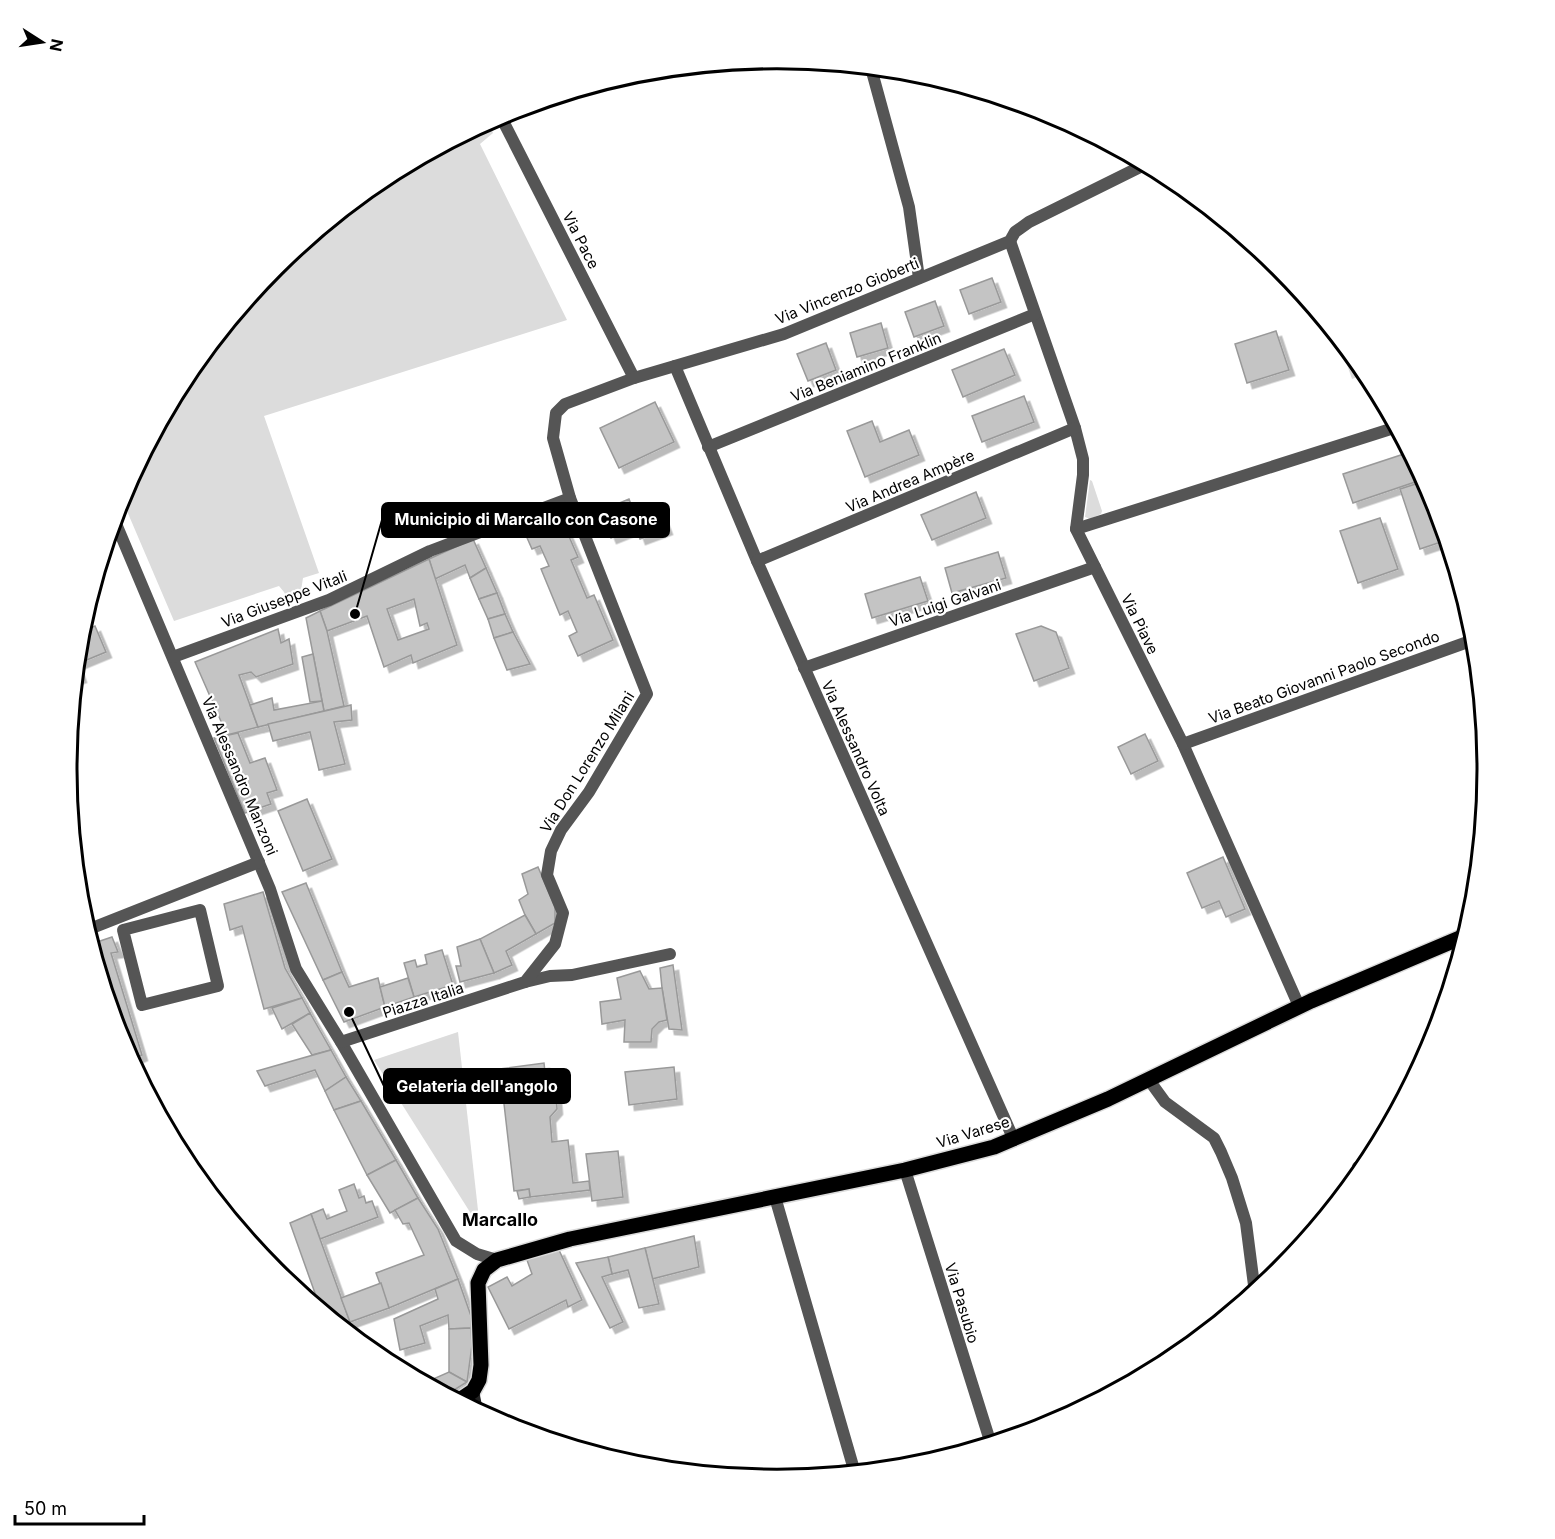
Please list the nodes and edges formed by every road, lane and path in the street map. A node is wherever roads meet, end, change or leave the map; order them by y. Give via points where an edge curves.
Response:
1 (873, 76) edge
2 (504, 124) edge
3 (1137, 168) edge
4 (1010, 241) junction
5 (919, 278) junction
6 (1035, 314) junction
7 (675, 366) junction
8 (634, 378) junction
9 (553, 424) joint
10 (1075, 428) junction
11 (1390, 429) edge
12 (708, 447) junction
13 (570, 498) junction
14 (1076, 529) junction
15 (119, 531) edge
16 (757, 561) junction
17 (1095, 567) junction
18 (1466, 642) edge
19 (174, 657) junction
20 (804, 668) junction
21 (1183, 744) junction
22 (259, 862) junction
23 (95, 927) edge
24 (123, 930) joint
25 (1457, 939) edge
26 (670, 954) dead end
27 (525, 982) junction
28 (1299, 1006) junction
29 (341, 1042) junction
30 (1149, 1080) junction
31 (1014, 1140) junction
32 (905, 1170) junction
33 (775, 1197) junction
34 (497, 1260) junction
35 (1254, 1283) edge
36 (473, 1391) junction
37 (465, 1396) edge
38 (475, 1401) edge
39 (989, 1437) edge
40 (853, 1466) edge

1 - 5 street via 909,207
2 - 8 street, Via Pace
3 - 4 street, Via Vincenzo Gioberti via 1029,222
4 - 5 street, Via Vincenzo Gioberti
4 - 6 street
5 - 7 street, Via Vincenzo Gioberti via 784,334
6 - 10 street
6 - 12 street, Via Beniamino Franklin
7 - 8 street, Via Vincenzo Gioberti
7 - 12 street, Via Alessandro Volta
8 - 9 street, Via Vincenzo Gioberti via 565,404 556,413
9 - 13 street, Via Don Lorenzo Milani via 556,452
10 - 14 street via 1083,459
10 - 16 street, Via Andrea Ampère
11 - 14 street
12 - 16 street, Via Alessandro Volta
13 - 19 street, Via Giuseppe Vitali via 430,551 329,600
13 - 27 street, Via Don Lorenzo Milani via 648,694 551,851 547,875 563,913 555,944
14 - 17 street, Via Piave
15 - 19 street, Via Alessandro Manzoni
16 - 20 street, Via Alessandro Volta
17 - 20 street, Via Luigi Galvani
17 - 21 street, Via Piave
18 - 21 street, Via Beato Giovanni Paolo Secondo
19 - 22 street, Via Alessandro Manzoni
20 - 31 street, Via Alessandro Volta
21 - 28 street, Via Piave
22 - 23 street
22 - 29 street, Via Alessandro Manzoni via 296,969
24 - 24 street via 200,910 218,986 142,1005
25 - 28 main road, Via Varese
26 - 27 street, Piazza Italia
27 - 29 street, Piazza Italia
28 - 30 main road, Via Varese
29 - 34 street via 456,1240 477,1254
30 - 31 main road, Via Varese
30 - 35 street via 1165,1102 1214,1138 1246,1223
31 - 32 main road, Via Varese
32 - 33 main road, Via Varese
32 - 39 street, Via Pasubio
33 - 34 main road, Via Varese via 570,1239
33 - 40 street
34 - 36 main road via 481,1275 481,1365
36 - 37 main road
36 - 38 street

